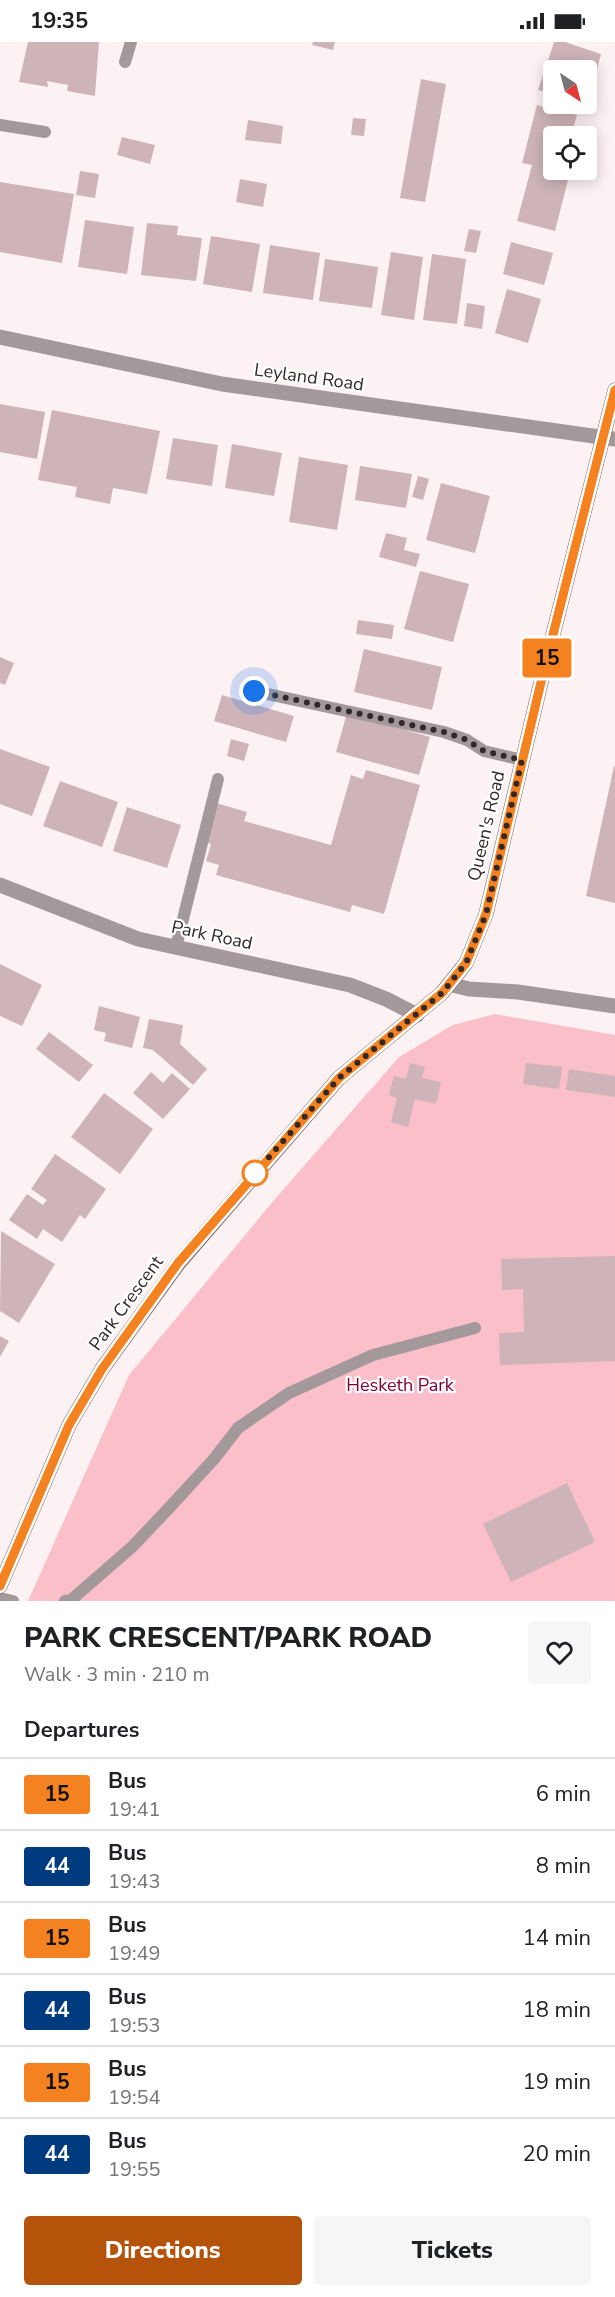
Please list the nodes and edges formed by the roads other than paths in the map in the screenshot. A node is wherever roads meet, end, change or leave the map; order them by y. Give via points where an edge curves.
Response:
1 (131, 42) edge
2 (125, 62) dead end
3 (0, 125) edge
4 (45, 132) dead end
5 (0, 337) edge
6 (615, 390) edge
7 (609, 439) edge
8 (254, 691) dead end
9 (522, 760) junction
10 (218, 779) dead end
11 (0, 885) edge
12 (176, 947) junction
13 (449, 984) junction
14 (615, 1006) edge
15 (417, 1015) junction
16 (339, 1078) joint
17 (475, 1328) dead end
18 (0, 1586) edge
19 (0, 1598) edge
20 (13, 1601) edge
21 (65, 1601) edge

1 - 2 lane
3 - 4 lane
5 - 7 street, Leyland Road via 222,384
6 - 7 main road, Queen's Road
7 - 9 main road, Queen's Road
8 - 9 lane via 444,732 484,751
9 - 13 main road, Queen's Road via 486,914 466,963
10 - 12 lane
11 - 12 street, Park Road via 138,939
12 - 15 street, Park Road via 350,985
13 - 14 street
13 - 15 main road, Queen's Road
15 - 16 main road, Queen's Road
16 - 18 main road, Park Crescent via 178,1263 102,1369 69,1425
17 - 21 lane via 374,1355 289,1394 238,1428 132,1547
19 - 20 lane

